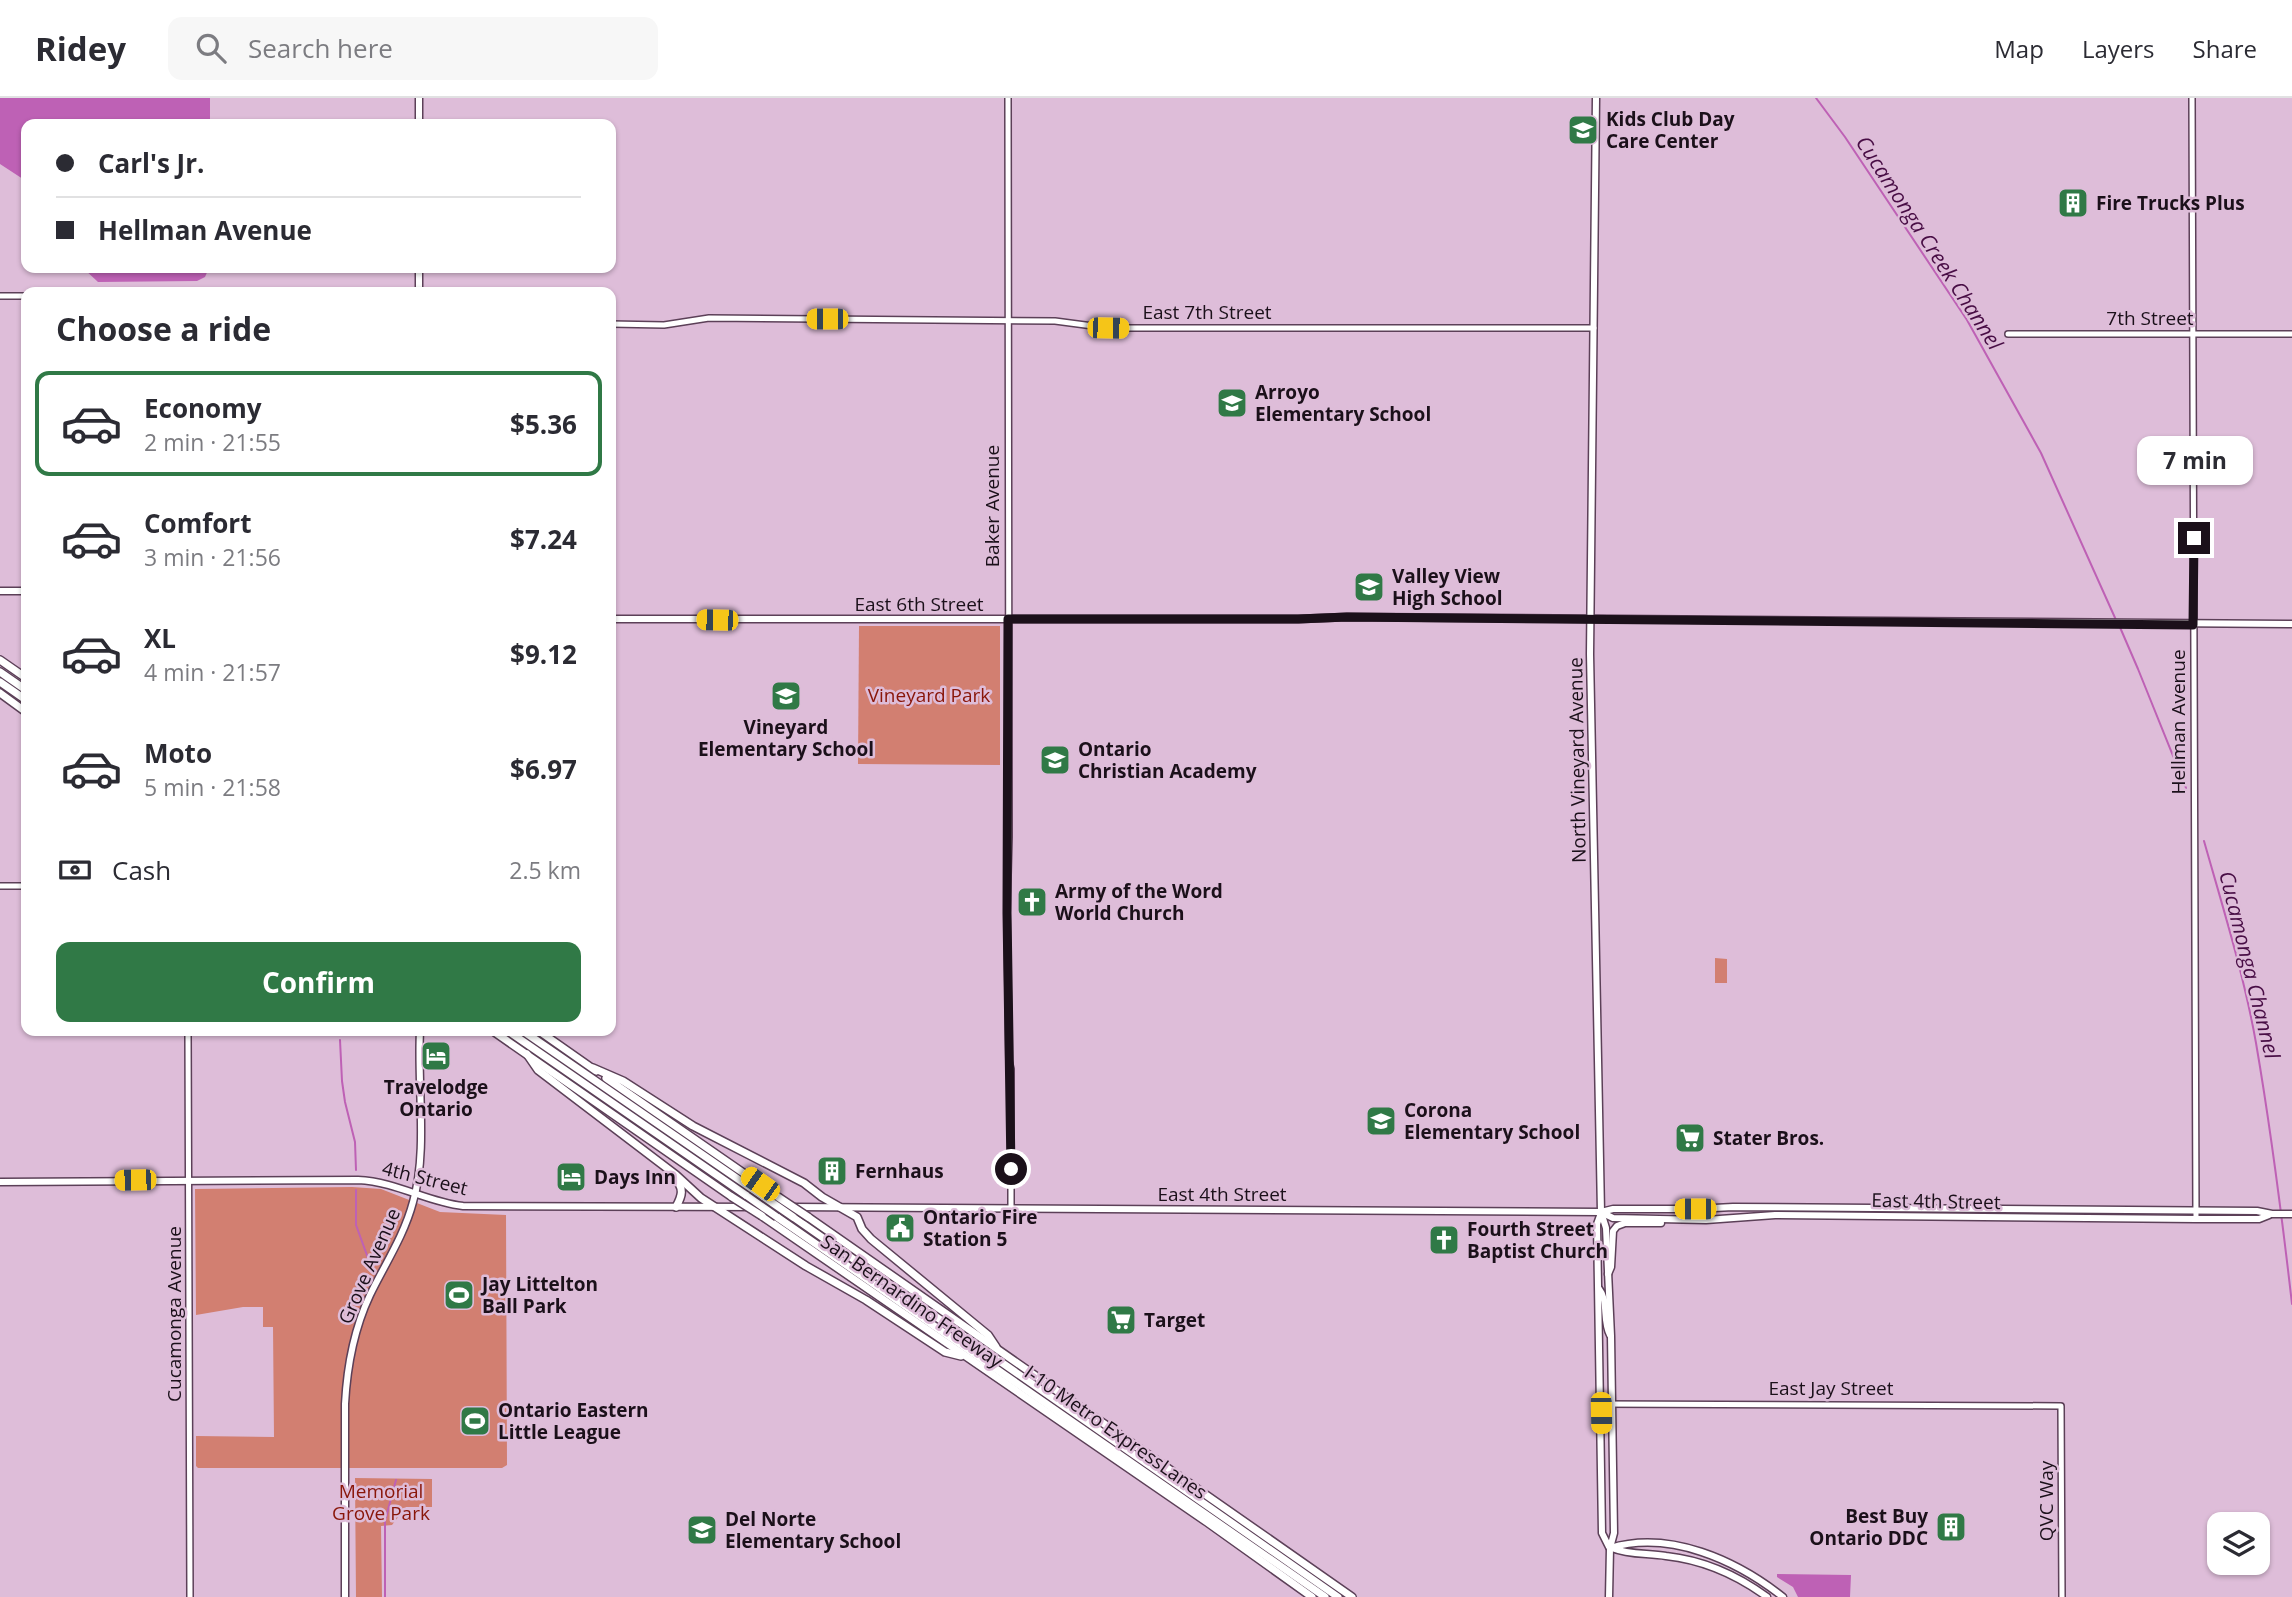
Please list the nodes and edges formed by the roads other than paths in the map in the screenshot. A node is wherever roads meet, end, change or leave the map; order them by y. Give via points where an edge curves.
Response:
1 (419, 98) edge
2 (1008, 98) edge
3 (1596, 98) edge
4 (2192, 98) edge
5 (419, 119) edge
6 (0, 296) edge
7 (21, 296) edge
8 (1008, 320) junction
9 (616, 324) edge
10 (1594, 328) junction
11 (2194, 333) junction
12 (2008, 334) dead end
13 (2292, 334) edge
14 (0, 591) edge
15 (21, 591) edge
16 (616, 619) edge
17 (1008, 619) junction
18 (1590, 620) junction
19 (2292, 624) edge
20 (2193, 625) junction
21 (0, 660) edge
22 (0, 672) edge
23 (21, 675) edge
24 (0, 682) edge
25 (21, 687) edge
26 (3, 696) edge
27 (21, 697) edge
28 (21, 707) edge
29 (0, 886) edge
30 (21, 886) edge
31 (188, 1036) edge
32 (419, 1036) edge
33 (500, 1036) edge
34 (515, 1036) edge
35 (530, 1036) edge
36 (546, 1036) edge
37 (527, 1054) junction
38 (593, 1068) junction
39 (664, 1168) junction
40 (189, 1180) junction
41 (0, 1182) edge
42 (416, 1193) junction
43 (676, 1207) junction
44 (842, 1207) junction
45 (717, 1208) junction
46 (1011, 1208) junction
47 (2196, 1210) junction
48 (1601, 1212) junction
49 (2272, 1214) junction
50 (2291, 1214) edge
51 (1699, 1219) junction
52 (2196, 1219) junction
53 (1607, 1275) junction
54 (1598, 1288) junction
55 (1611, 1336) junction
56 (1000, 1353) junction
57 (966, 1357) junction
58 (1601, 1404) junction
59 (1612, 1404) junction
60 (2061, 1406) joint
61 (1610, 1548) junction
62 (190, 1597) edge
63 (345, 1597) edge
64 (1312, 1597) edge
65 (1325, 1597) edge
66 (1338, 1597) edge
67 (1352, 1597) edge
68 (1609, 1597) edge
69 (1767, 1597) edge
70 (1783, 1597) edge
71 (2062, 1597) edge

1 - 5 main road
2 - 8 street, Baker Avenue
3 - 10 main road, North Vineyard Avenue
4 - 11 street, Hellman Avenue
6 - 7 street
8 - 9 street, East 7th Street via 709,318 664,325
8 - 10 street, East 7th Street via 1108,328
8 - 17 street, Baker Avenue
10 - 18 main road, North Vineyard Avenue
11 - 12 street, 7th Street
11 - 13 street, 7th Street
11 - 20 street, Hellman Avenue
14 - 15 main road
16 - 17 main road, East 6th Street
17 - 18 main road, East 6th Street
17 - 46 street, Baker Avenue
18 - 20 main road, East 6th Street
18 - 48 main road, North Vineyard Avenue
19 - 20 main road, East 6th Street
20 - 47 street, Hellman Avenue
21 - 23 highway
22 - 25 highway
24 - 27 highway
26 - 28 highway
29 - 30 street
31 - 40 street, Cucamonga Avenue
32 - 42 main road, Grove Avenue
33 - 37 highway, San Bernardino Freeway
34 - 65 highway, I-10 Metro ExpressLanes, bridge
35 - 66 highway, I-10 Metro ExpressLanes, bridge
36 - 38 highway, San Bernardino Freeway
37 - 39 highway via 538,1070
37 - 57 highway, San Bernardino Freeway, bridge
38 - 44 highway
38 - 56 highway, San Bernardino Freeway, bridge
39 - 43 highway via 681,1186
39 - 45 highway
40 - 41 main road, 4th Street
40 - 42 main road, 4th Street via 355,1179
40 - 62 street, Cucamonga Avenue
42 - 43 main road, 4th Street via 463,1206
42 - 63 main road, Grove Avenue via 397,1245 369,1297 347,1375
43 - 45 main road, 4th Street
44 - 45 main road, 4th Street
44 - 46 main road, East 4th Street
44 - 56 highway via 857,1217 871,1239 988,1335
45 - 57 highway via 945,1352
46 - 48 main road, East 4th Street
47 - 48 main road, East 4th Street via 1724,1207
47 - 49 main road, East 4th Street
47 - 52 street, Hellman Avenue
48 - 51 main road, East 4th Street via 1613,1218
48 - 53 main road, North Vineyard Avenue
48 - 54 main road, North Vineyard Avenue via 1597,1224
49 - 50 main road, East 4th Street
49 - 52 main road, East 4th Street via 2259,1219
51 - 52 main road, East 4th Street
51 - 53 main road via 1617,1226
53 - 55 main road, North Vineyard Avenue
54 - 55 main road
54 - 58 main road, North Vineyard Avenue
55 - 59 main road, North Vineyard Avenue
56 - 67 highway, San Bernardino Freeway
57 - 64 highway, San Bernardino Freeway
58 - 59 street, East Jay Street
58 - 61 main road, North Vineyard Avenue via 1602,1533
59 - 60 street, East Jay Street
59 - 61 main road, North Vineyard Avenue via 1614,1533
60 - 71 street, QVC Way
61 - 68 main road, North Vineyard Avenue
61 - 69 main road via 1714,1567
61 - 70 main road via 1650,1543 1705,1553 1752,1574

